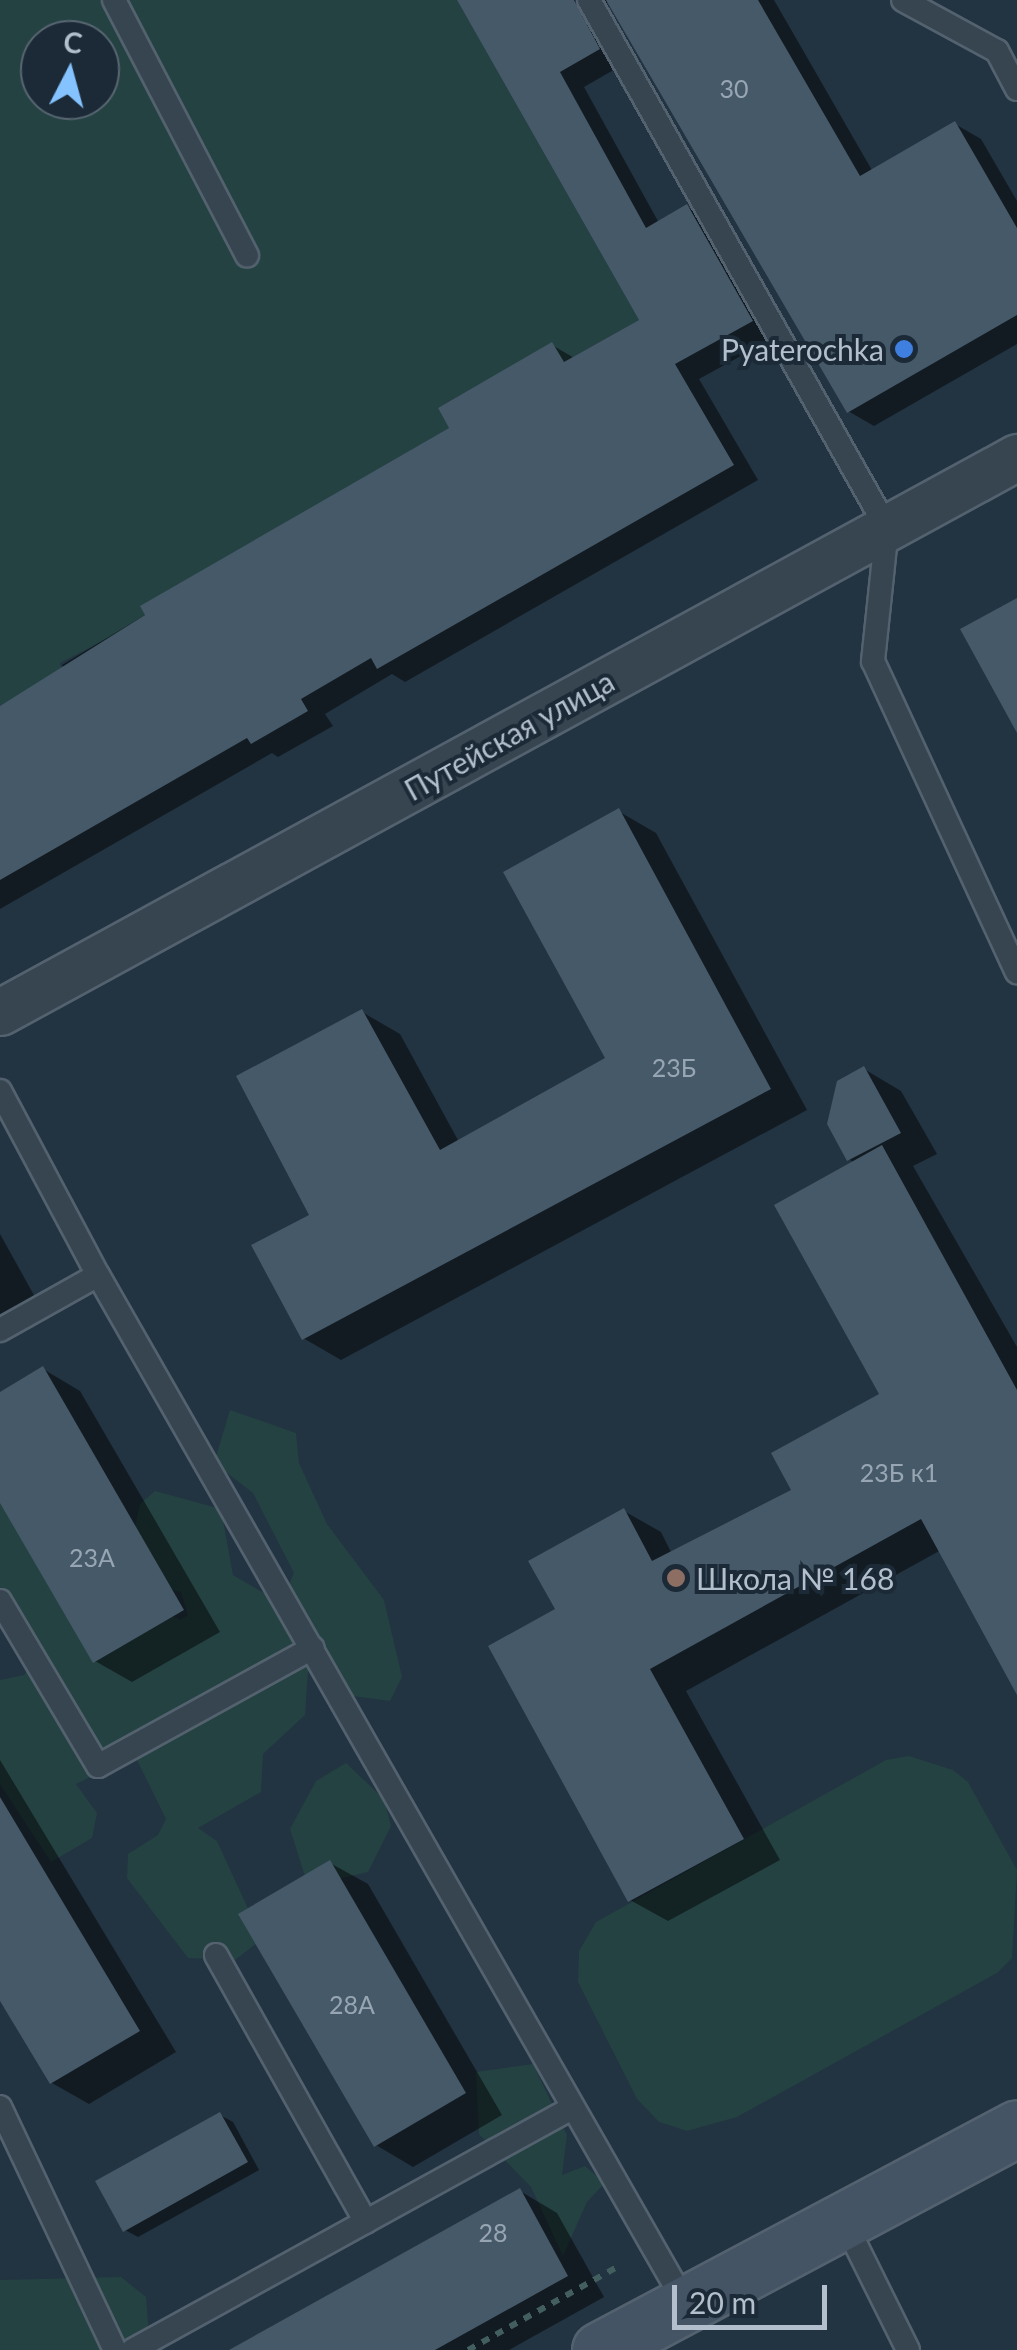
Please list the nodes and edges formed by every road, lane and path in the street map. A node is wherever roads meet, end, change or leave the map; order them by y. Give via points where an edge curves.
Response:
1 (114, 0) edge
2 (589, 0) edge
3 (903, 0) edge
4 (1017, 88) edge
5 (247, 256) dead end
6 (1017, 457) edge
7 (888, 528) junction
8 (1015, 964) edge
9 (0, 1012) edge
10 (0, 1091) edge
11 (98, 1275) junction
12 (0, 1330) edge
13 (0, 1601) edge
14 (312, 1648) junction
15 (216, 1956) dead end
16 (0, 2107) edge
17 (572, 2108) junction
18 (1017, 2128) edge
19 (366, 2222) junction
20 (845, 2222) junction
21 (653, 2248) junction
22 (686, 2303) junction
23 (115, 2350) edge
24 (133, 2350) edge
25 (468, 2350) edge
26 (600, 2350) edge
27 (908, 2350) edge

1 - 5 lane
2 - 7 lane
3 - 4 lane via 997,51
6 - 7 street, Путейская улица
7 - 8 lane via 872,661
7 - 9 street, Путейская улица
10 - 11 lane
11 - 12 lane
11 - 14 lane
13 - 14 lane via 98,1766
14 - 17 lane
15 - 19 lane
16 - 23 lane
17 - 19 lane
17 - 21 lane
18 - 20 street
19 - 24 lane
20 - 22 street
20 - 27 lane
21 - 22 lane
21 - 25 path
22 - 26 street

